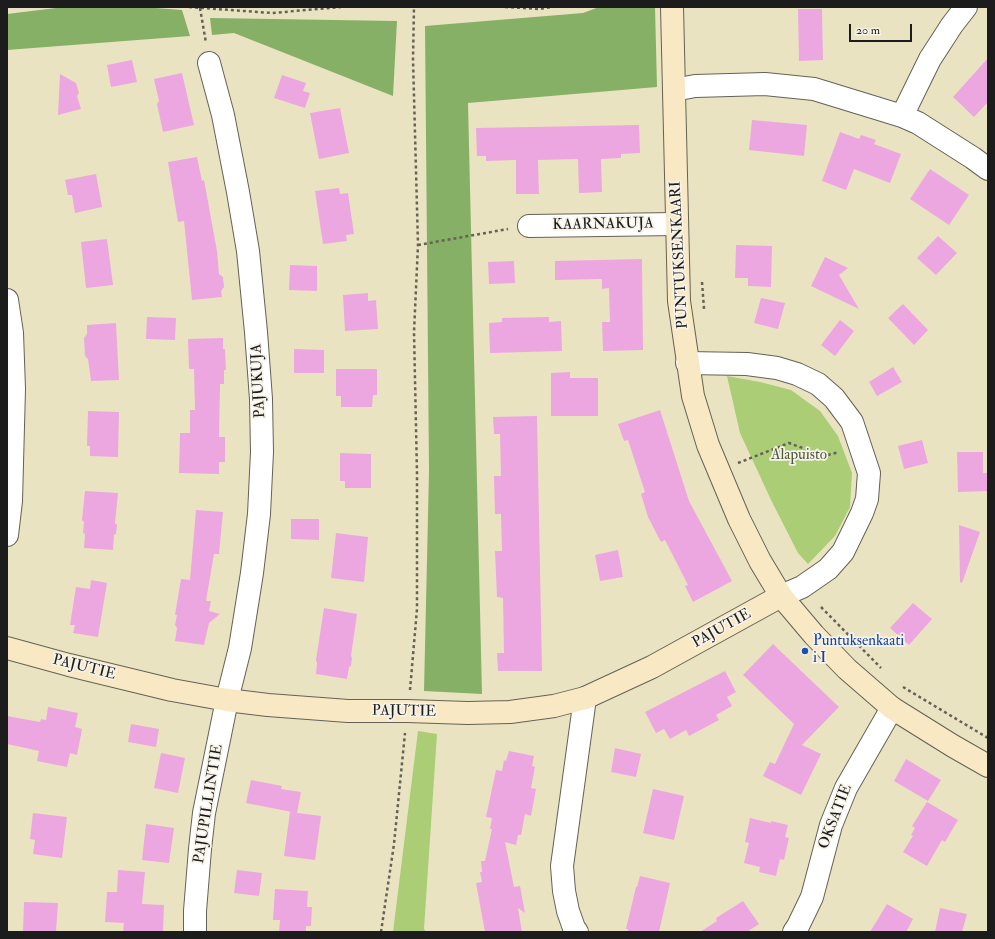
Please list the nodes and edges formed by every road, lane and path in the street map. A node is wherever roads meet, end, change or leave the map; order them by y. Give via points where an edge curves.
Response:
1 (189, 7) edge
2 (341, 7) edge
3 (414, 7) edge
4 (505, 7) edge
5 (552, 7) edge
6 (672, 7) edge
7 (966, 7) edge
8 (200, 8) junction
9 (209, 63) joint
10 (674, 90) junction
11 (902, 116) junction
12 (988, 169) edge
13 (677, 224) junction
14 (529, 226) joint
15 (418, 245) junction
16 (702, 276) dead end
17 (7, 300) edge
18 (704, 315) dead end
19 (687, 363) junction
20 (861, 446) junction
21 (740, 470) dead end
22 (7, 535) edge
23 (802, 587) junction
24 (781, 596) junction
25 (7, 648) edge
26 (884, 670) dead end
27 (899, 683) dead end
28 (586, 698) junction
29 (228, 700) junction
30 (892, 708) junction
31 (408, 711) junction
32 (988, 738) edge
33 (988, 766) edge
34 (195, 932) edge
35 (381, 932) edge
36 (577, 932) edge
37 (794, 932) edge

1 - 8 path
2 - 8 path via 272,14
3 - 15 path
4 - 5 path
6 - 10 street, PUNTUKSENKAARI
7 - 11 street via 930,59
8 - 9 path
9 - 29 street, PAJUKUJA via 223,115 246,243 261,399 259,514 240,648
10 - 11 street via 695,86 765,84 814,89
10 - 13 street, PUNTUKSENKAARI
11 - 12 street via 938,134
13 - 14 street, KAARNAKUJA
13 - 19 street, PUNTUKSENKAARI via 679,301
14 - 15 path
15 - 31 path via 414,332 417,609
16 - 18 path
17 - 22 street via 12,333 14,388 11,501
19 - 20 street via 747,364 777,368 818,384 834,398 852,422
19 - 24 street, PUNTUKSENKAARI via 693,396 708,446 739,519
20 - 21 path via 824,456 788,444 737,463
20 - 23 street via 869,473 867,499 862,513 843,552 828,568
23 - 24 street
23 - 26 path
24 - 28 street, PAJUTIE via 652,667
24 - 30 street, PUNTUKSENKAARI via 847,669
25 - 29 street, PAJUTIE via 172,690
27 - 32 path
28 - 31 street, PAJUTIE via 554,706 510,712
28 - 36 street via 562,866 568,910
29 - 31 street, PAJUTIE via 268,706 348,711
29 - 34 street, PAJUPILLINTIE via 204,813
30 - 33 street, PUNTUKSENKAARI
30 - 37 street, OKSATIE via 846,788 831,825 812,897
31 - 35 path via 394,844

